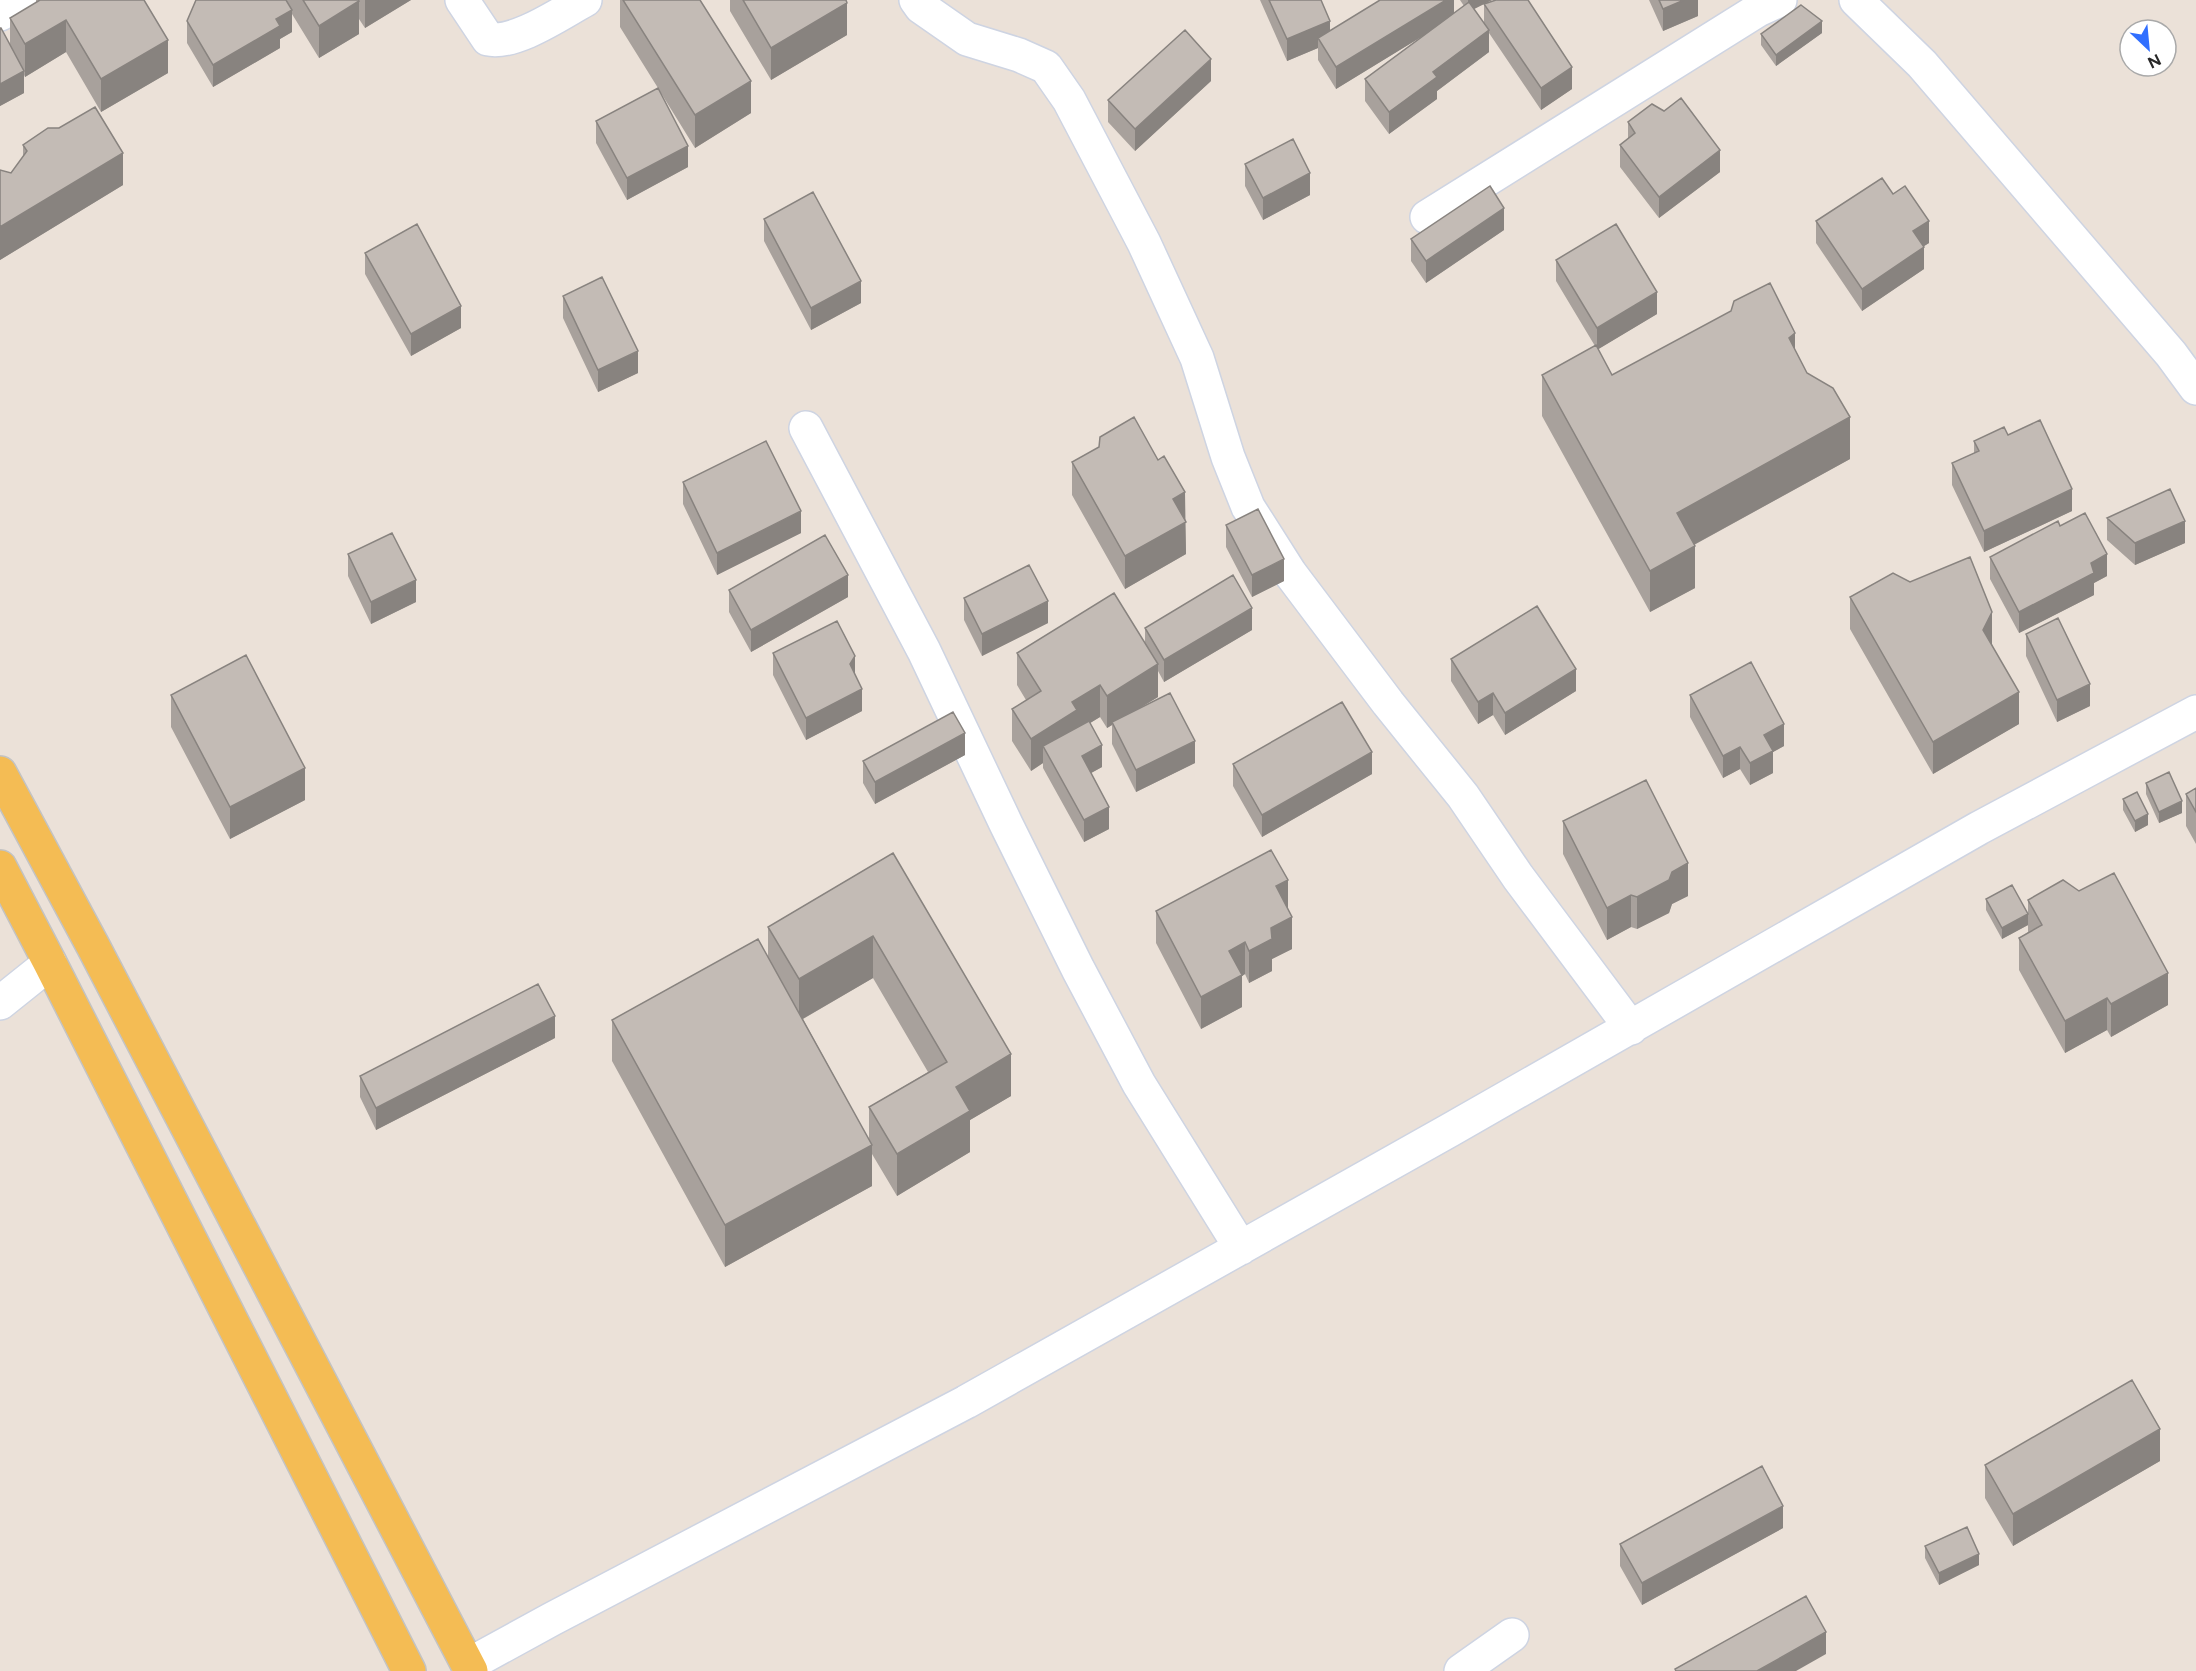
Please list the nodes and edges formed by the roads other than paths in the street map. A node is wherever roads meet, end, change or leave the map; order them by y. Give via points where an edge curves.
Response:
1 (25, 0) edge
2 (462, 0) edge
3 (585, 0) edge
4 (916, 0) edge
5 (1780, 0) edge
6 (1856, 0) edge
7 (0, 14) edge
8 (1427, 217) dead end
9 (2196, 388) edge
10 (806, 428) dead end
11 (2196, 712) edge
12 (0, 773) edge
13 (0, 867) edge
14 (62, 890) junction
15 (23, 911) junction
16 (51, 963) junction
17 (0, 1003) edge
18 (1630, 1028) junction
19 (1241, 1248) junction
20 (1512, 1635) dead end
21 (470, 1668) edge
22 (409, 1671) edge
23 (1461, 1671) edge

1 - 7 street
2 - 3 street via 488,39 497,41
4 - 18 street via 967,39 1046,68 1063,92 1144,243 1197,358 1248,507 1290,573 1463,796
5 - 8 street via 1758,10
6 - 9 street via 1922,64
10 - 19 street via 924,651 1006,824 1139,1084
11 - 18 street via 1979,828
12 - 14 main road
13 - 15 main road
14 - 15 main road
14 - 21 main road
15 - 16 main road
16 - 17 street
16 - 22 main road
18 - 19 street
19 - 21 street via 966,1402 563,1613
20 - 23 street

